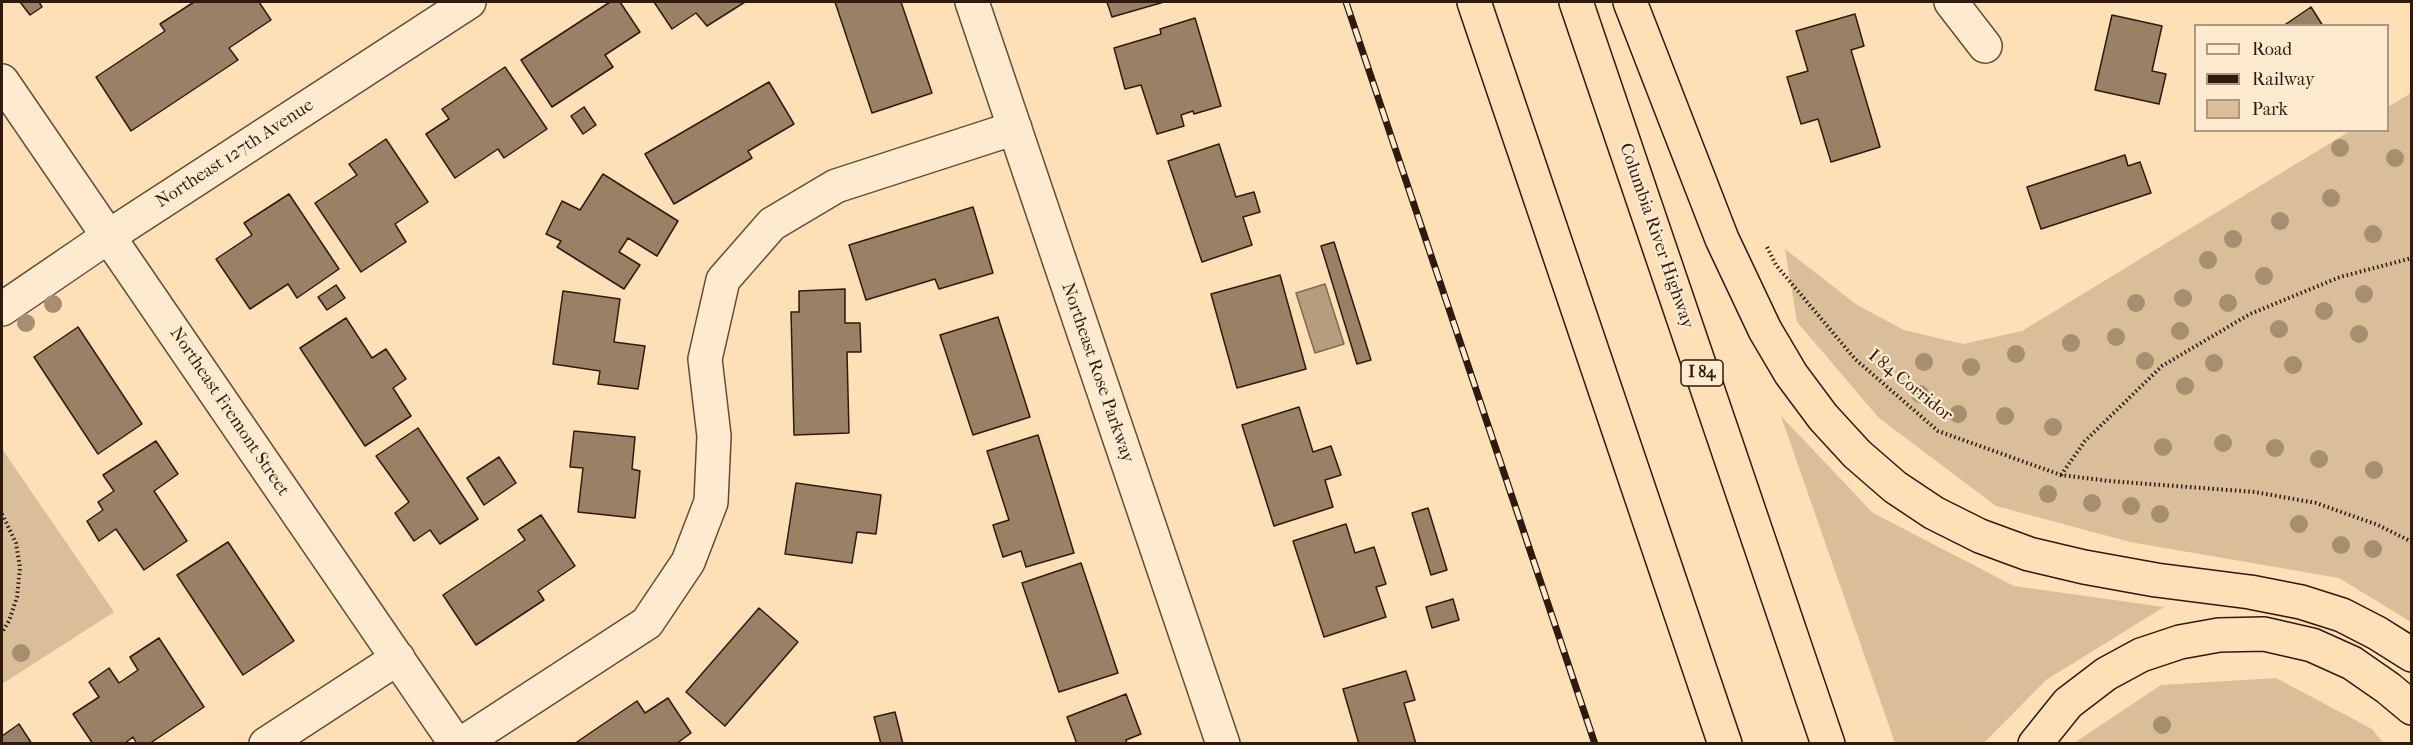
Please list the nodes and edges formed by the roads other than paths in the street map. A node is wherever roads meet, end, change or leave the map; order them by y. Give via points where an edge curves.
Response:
1 (469, 2) edge
2 (972, 2) edge
3 (1474, 2) edge
4 (1576, 2) edge
5 (1630, 2) edge
6 (1951, 2) edge
7 (1985, 46) dead end
8 (2, 81) edge
9 (1015, 128) junction
10 (109, 236) junction
11 (2, 309) edge
12 (2412, 656) edge
13 (398, 658) junction
14 (2412, 708) edge
15 (266, 744) edge
16 (456, 744) edge
17 (461, 744) edge
18 (1223, 744) edge
19 (1725, 744) edge
20 (1828, 744) edge
21 (2035, 744) edge

1 - 10 street, Northeast 127th Avenue
2 - 9 street, Northeast Rose Parkway
3 - 19 highway
4 - 20 highway, Columbia River Highway / I 84
5 - 12 highway via 1722,238 1765,330 1823,417 1895,487 1934,513 1980,536 2029,554 2156,580 2301,602 2342,615
6 - 7 street
8 - 10 street, Northeast Fremont Street
9 - 17 street via 836,186 772,224 723,280 705,359 714,436 711,502 688,562 647,623
9 - 18 street, Northeast Rose Parkway
10 - 11 street, Northeast 127th Avenue
10 - 13 street, Northeast Fremont Street
13 - 15 street
13 - 16 street, Northeast Fremont Street
14 - 21 highway via 2352,663 2312,645 2264,634 2219,635 2141,655 2106,674 2068,703

